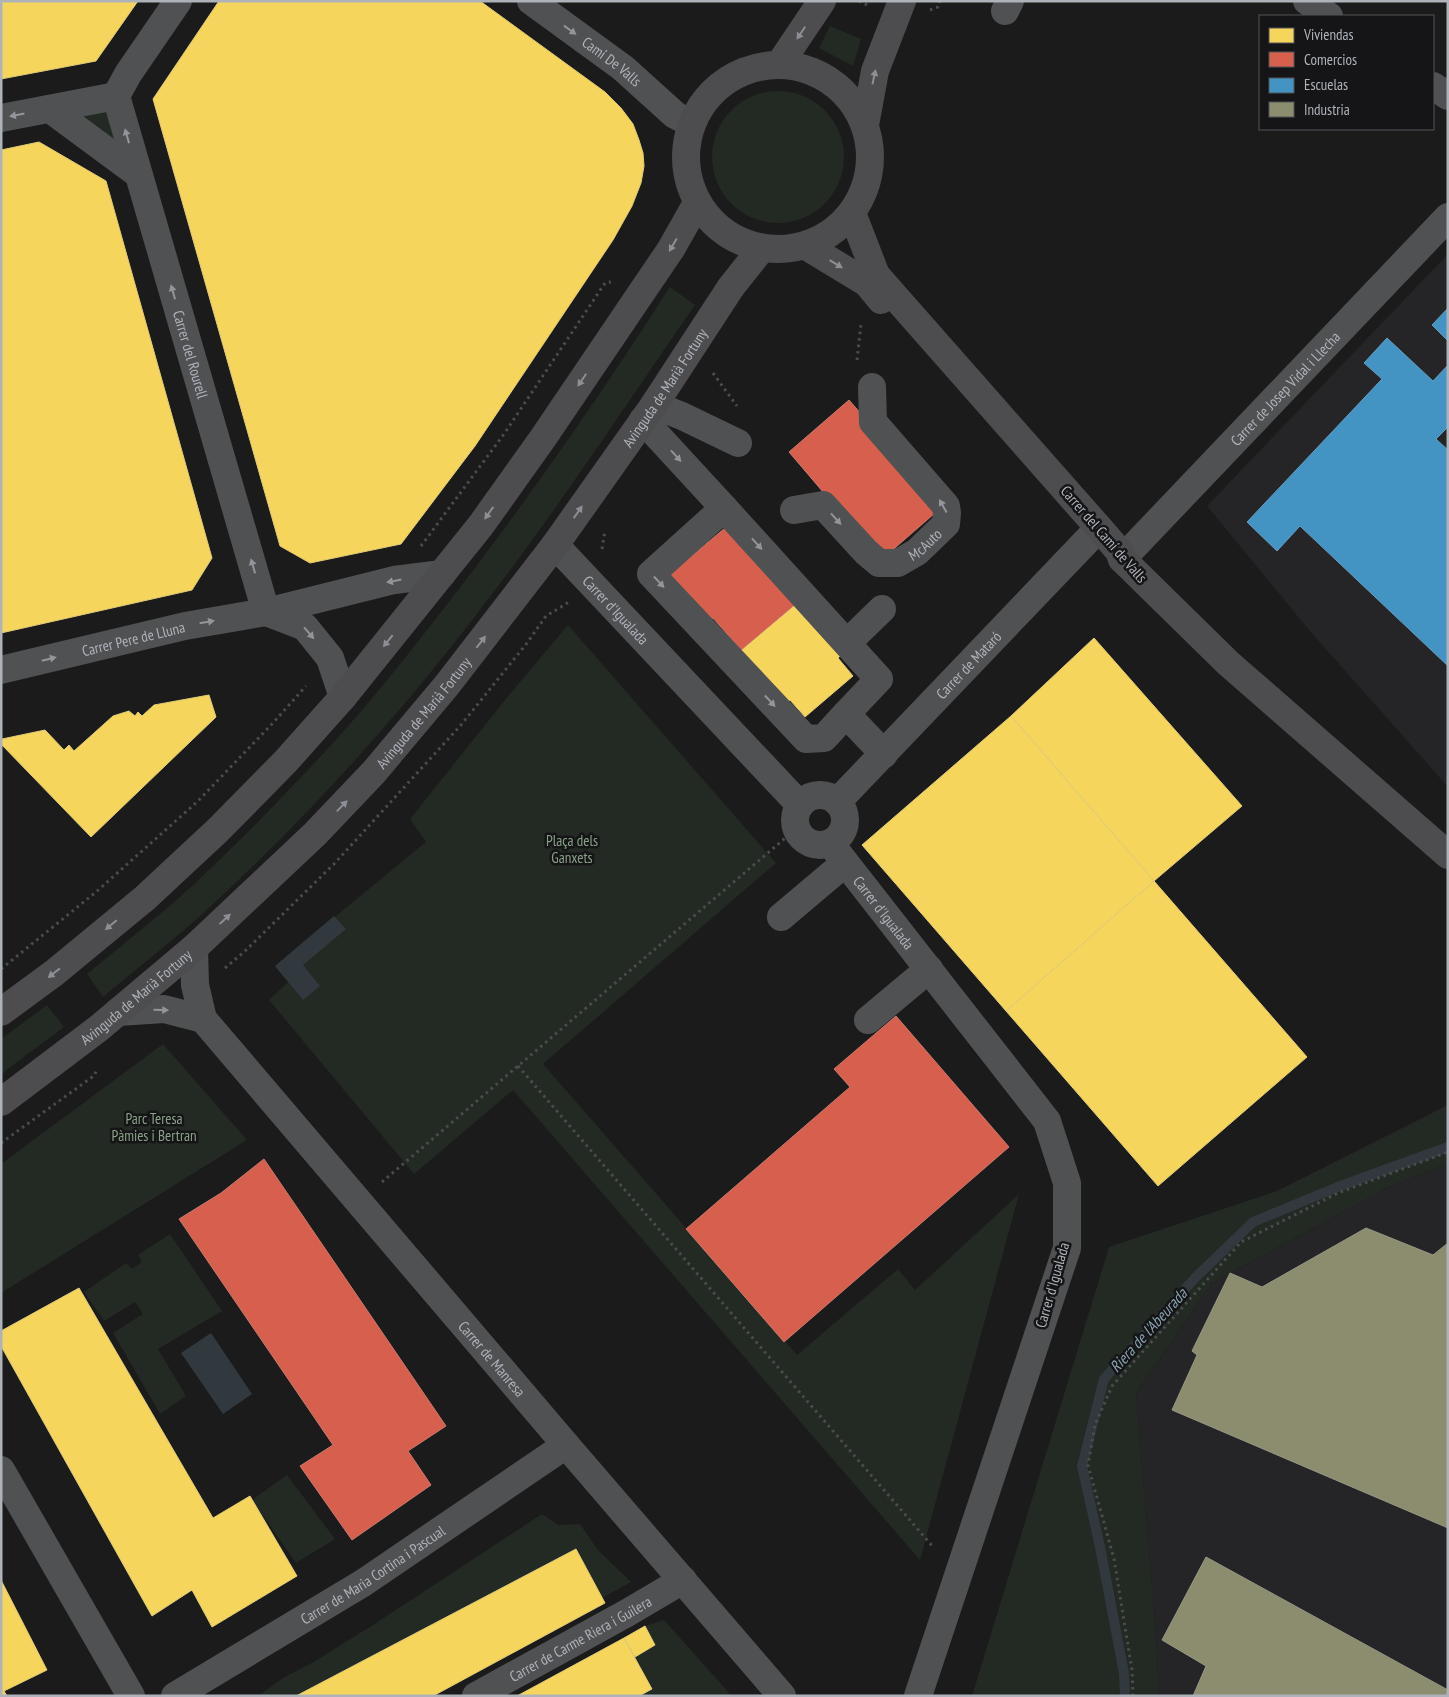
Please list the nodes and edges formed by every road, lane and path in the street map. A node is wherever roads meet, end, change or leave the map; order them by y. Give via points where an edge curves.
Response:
1 (178, 1) edge
2 (531, 1) edge
3 (822, 1) edge
4 (902, 1) edge
5 (1307, 1) edge
6 (1328, 15) edge
7 (779, 65) junction
8 (1434, 87) edge
9 (116, 96) junction
10 (1448, 96) edge
11 (50, 109) junction
12 (1, 118) edge
13 (692, 124) junction
14 (865, 125) junction
15 (138, 174) junction
16 (697, 203) junction
17 (852, 214) junction
18 (1448, 217) edge
19 (806, 246) junction
20 (762, 248) junction
21 (871, 279) junction
22 (614, 281) dead end
23 (693, 346) junction
24 (856, 361) dead end
25 (872, 387) dead end
26 (649, 412) junction
27 (741, 412) dead end
28 (738, 443) dead end
29 (724, 508) junction
30 (794, 510) dead end
31 (1094, 533) junction
32 (555, 544) junction
33 (420, 547) dead end
34 (1122, 559) junction
35 (442, 574) junction
36 (882, 609) dead end
37 (266, 612) junction
38 (847, 643) junction
39 (1, 670) edge
40 (310, 682) dead end
41 (343, 697) junction
42 (846, 714) junction
43 (884, 754) junction
44 (837, 802) junction
45 (798, 817) junction
46 (838, 853) junction
47 (1448, 855) edge
48 (781, 917) dead end
49 (194, 948) junction
50 (1, 969) edge
51 (929, 970) junction
52 (1, 1012) edge
53 (118, 1012) junction
54 (203, 1019) junction
55 (868, 1020) dead end
56 (518, 1066) junction
57 (1, 1102) edge
58 (1448, 1152) edge
59 (359, 1201) junction
60 (566, 1446) junction
61 (1, 1470) edge
62 (958, 1575) junction
63 (683, 1580) junction
64 (131, 1696) edge
65 (175, 1696) edge
66 (476, 1696) edge
67 (782, 1696) edge
68 (918, 1696) edge
69 (1133, 1696) edge

1 - 9 street
2 -> 13 street, Camí De Valls via 623,68 675,115
3 -> 7 main road
14 -> 4 main road via 875,72
5 - 6 street
7 - 13 main road via 752,69 727,80 712,93
7 - 14 main road via 806,69 826,78 843,91
8 - 10 street
9 - 11 street
15 -> 9 street, Carrer del Rourell
11 -> 12 street
11 - 15 street
13 - 16 main road via 688,172
14 - 17 main road via 870,172
37 -> 15 street, Carrer del Rourell
16 - 20 main road via 717,225 744,242
16 -> 35 main road via 671,249 543,438
17 - 19 main road via 828,234
17 - 21 main road, Carrer del Camí de Valls
18 - 34 street, Carrer de Josep Vidal i Llecha
19 - 20 main road
19 -> 21 main road, Carrer del Camí de Valls
20 - 23 main road, Avinguda de Marià Fortuny via 731,287
21 - 24 path
21 - 31 main road, Carrer del Camí de Valls
22 - 33 path via 606,283 504,434
23 - 26 main road, Avinguda de Marià Fortuny
23 - 27 path
30 -> 25 street, McAuto via 823,505 879,563 898,563 916,552 946,524 946,506 873,422
26 - 28 street via 682,416
26 -> 29 street
32 -> 26 main road, Avinguda de Marià Fortuny
29 -> 38 street
29 -> 42 street via 651,574 806,739 824,738
31 - 34 main road, Carrer del Camí de Valls via 1102,552
31 - 43 street, Carrer de Mataró
32 - 45 street, Carrer d'Igualada
49 -> 32 main road, Avinguda de Marià Fortuny via 315,834 374,772 447,686
34 - 47 main road, Carrer del Camí de Valls via 1228,663
35 -> 37 street, Carrer Pere de Lluna via 394,580
35 -> 41 main road
36 - 38 street
39 -> 37 street, Carrer Pere de Lluna via 185,626
37 -> 41 street via 305,627 330,658
38 - 42 street via 879,679
40 - 50 path via 197,802 96,892
41 -> 52 main road via 285,762 145,898
42 - 43 street
43 - 44 street, Carrer de Mataró
44 - 45 street via 822,795 806,799
44 - 46 street via 845,816 845,824 837,839
45 - 46 street, Carrer d'Igualada via 800,836 806,842
45 - 56 path
46 - 48 street
46 - 51 street, Carrer d'Igualada
49 - 53 main road, Avinguda de Marià Fortuny
49 - 54 street, Carrer de Manresa via 195,985
51 - 55 street
51 - 62 street, Carrer d'Igualada via 1047,1121 1067,1183 1067,1248
53 -> 54 street via 164,1009
53 - 57 main road, Avinguda de Marià Fortuny
54 - 59 street, Carrer de Manresa
56 - 59 path
56 - 62 path
58 - 69 path via 1338,1193 1241,1242 1112,1386 1096,1425 1088,1465 1114,1559 1132,1670
59 - 60 street, Carrer de Manresa
60 - 63 street, Carrer de Manresa
60 - 65 street, Carrer de Maria Cortina i Pascual via 363,1583
61 - 64 street
62 - 68 street, Carrer d'Igualada
63 - 66 street, Carrer de Carme Riera i Guilera
63 - 67 street, Carrer de Manresa

